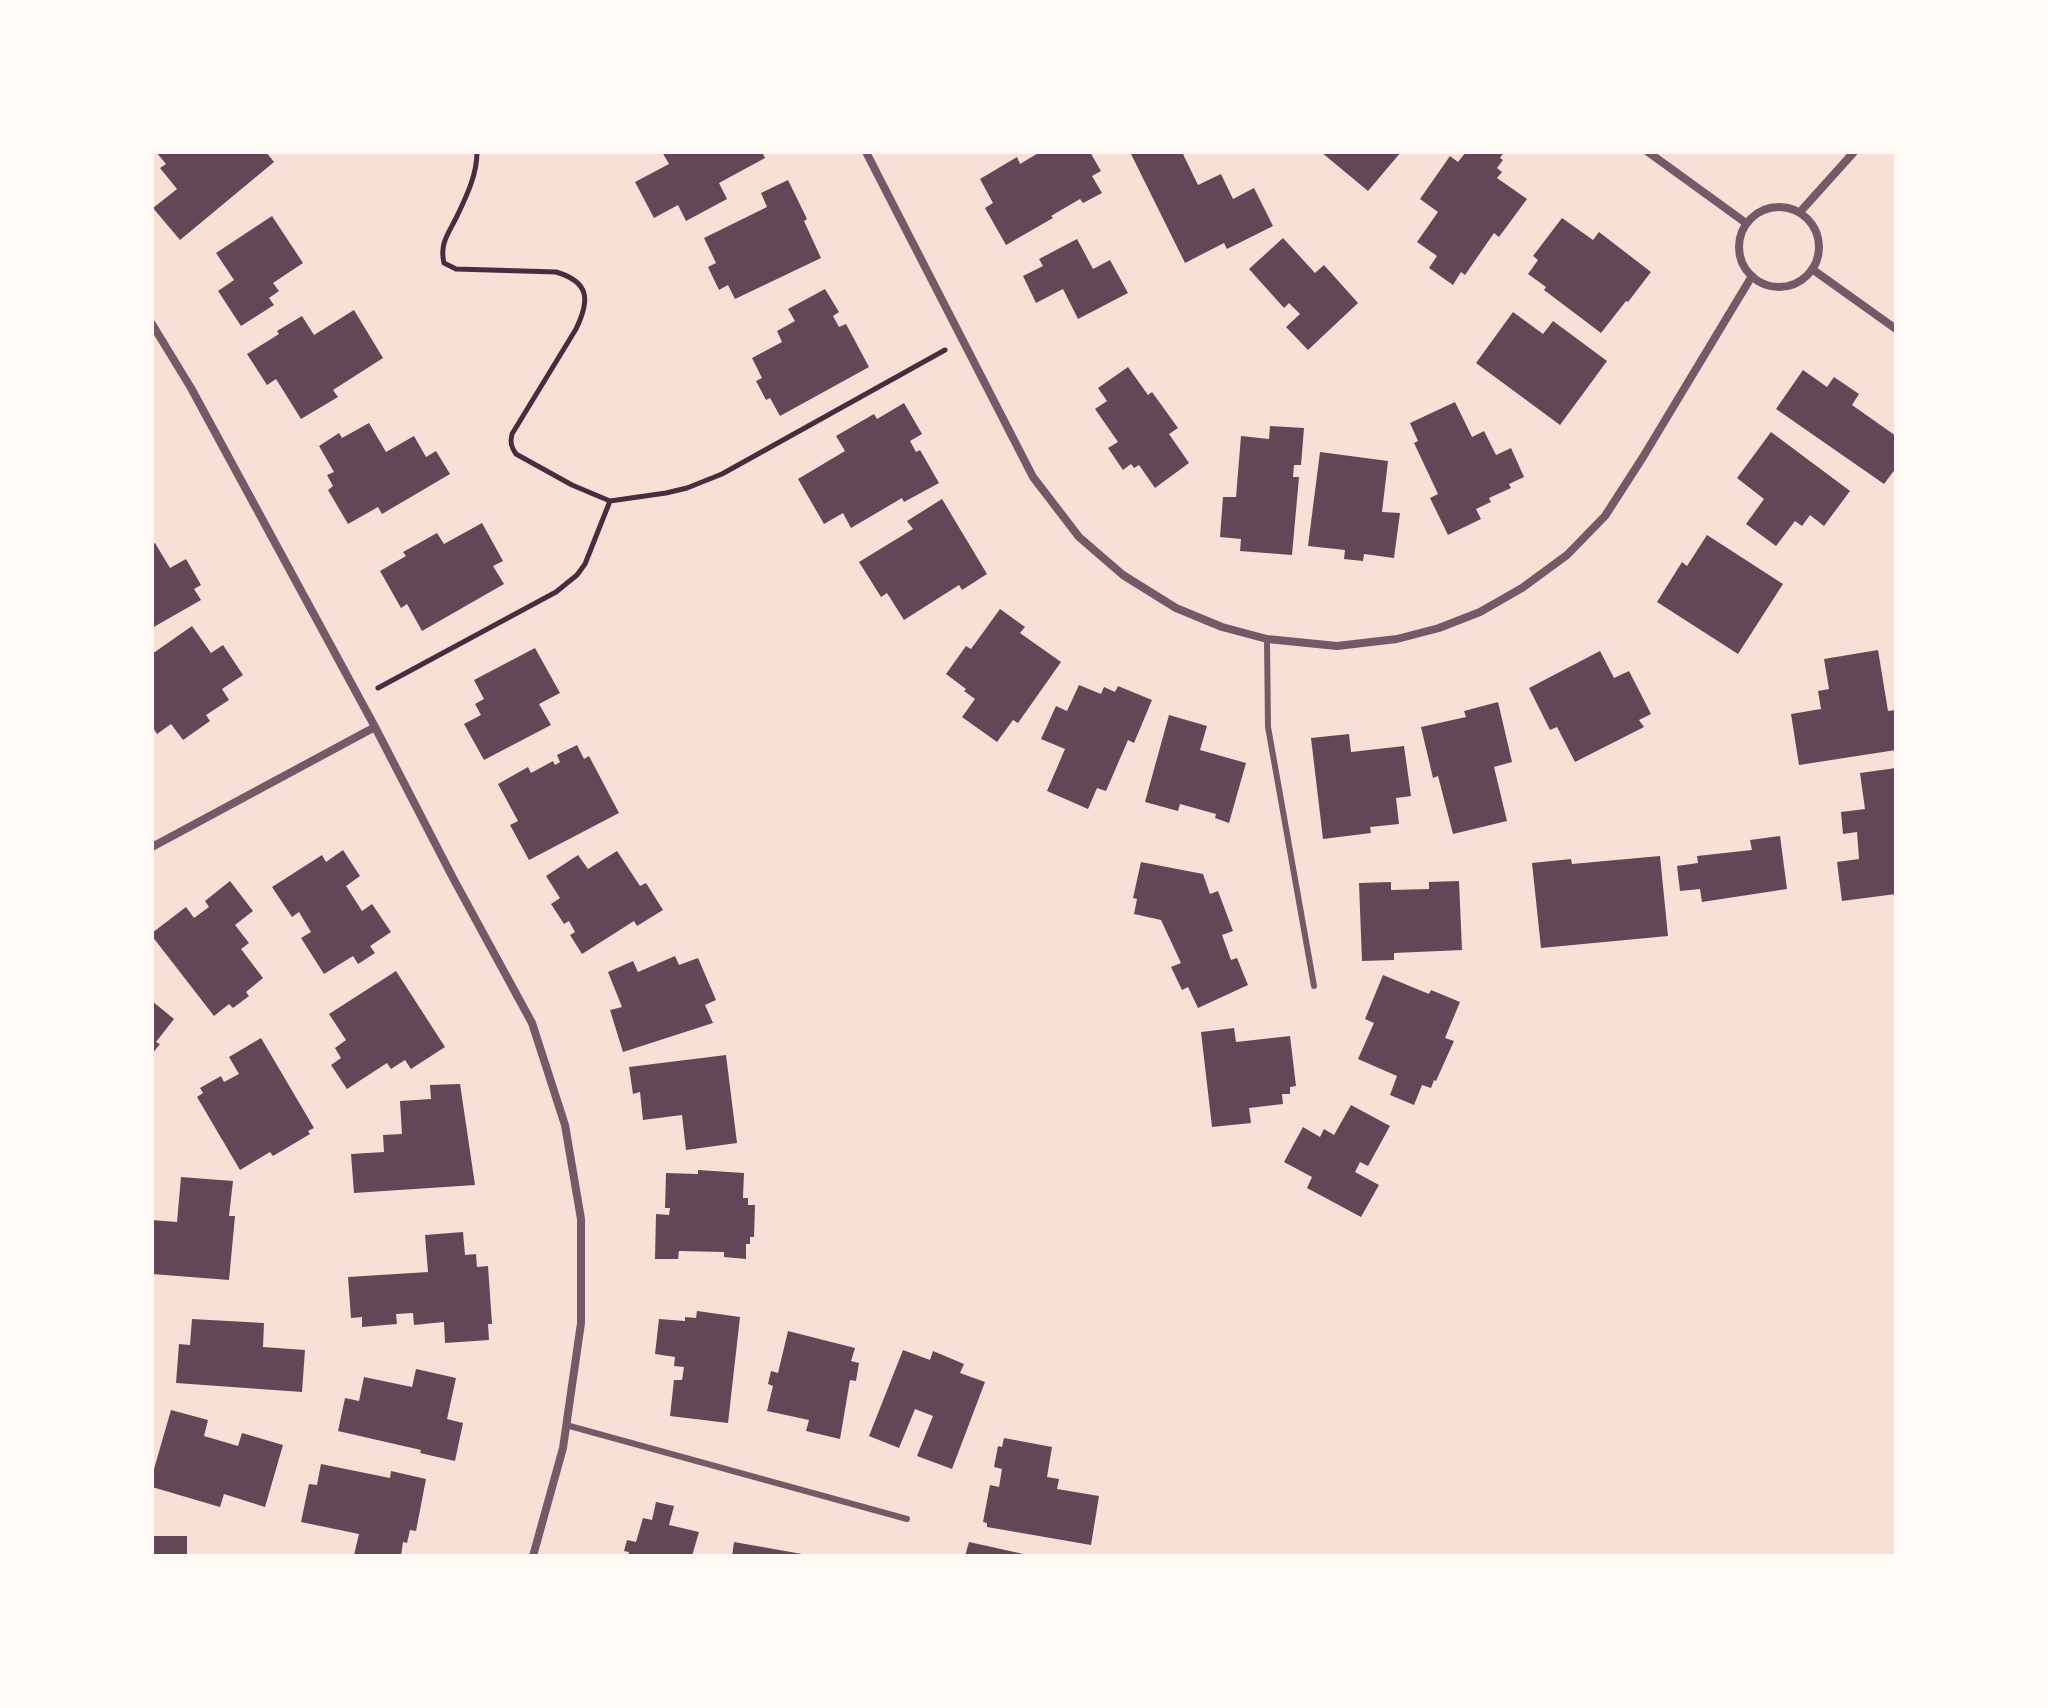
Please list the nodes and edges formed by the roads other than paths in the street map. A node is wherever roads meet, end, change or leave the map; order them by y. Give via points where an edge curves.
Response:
1 (866, 152) edge
2 (1648, 152) edge
3 (1854, 152) edge
4 (1800, 212) junction
5 (1746, 223) junction
6 (1812, 269) junction
7 (1752, 276) junction
8 (152, 324) edge
9 (1896, 329) edge
10 (1267, 639) junction
11 (375, 727) junction
12 (152, 847) edge
13 (1314, 986) dead end
14 (566, 1425) junction
15 (907, 1519) dead end
16 (533, 1556) edge

1 - 10 street via 1033,477 1079,537 1123,575 1176,608
2 - 5 street
3 - 4 street
4 - 5 street via 1777,206 1754,214
4 - 6 street via 1817,232 1820,245
5 - 7 street via 1739,251
6 - 7 street via 1803,280 1777,287
6 - 9 street
7 - 10 street via 1605,516 1567,555 1480,612 1439,628 1337,646
8 - 11 street
10 - 13 lane via 1268,727
11 - 12 street
11 - 14 street via 532,1023 565,1125 581,1219 581,1323
14 - 15 lane
14 - 16 street

